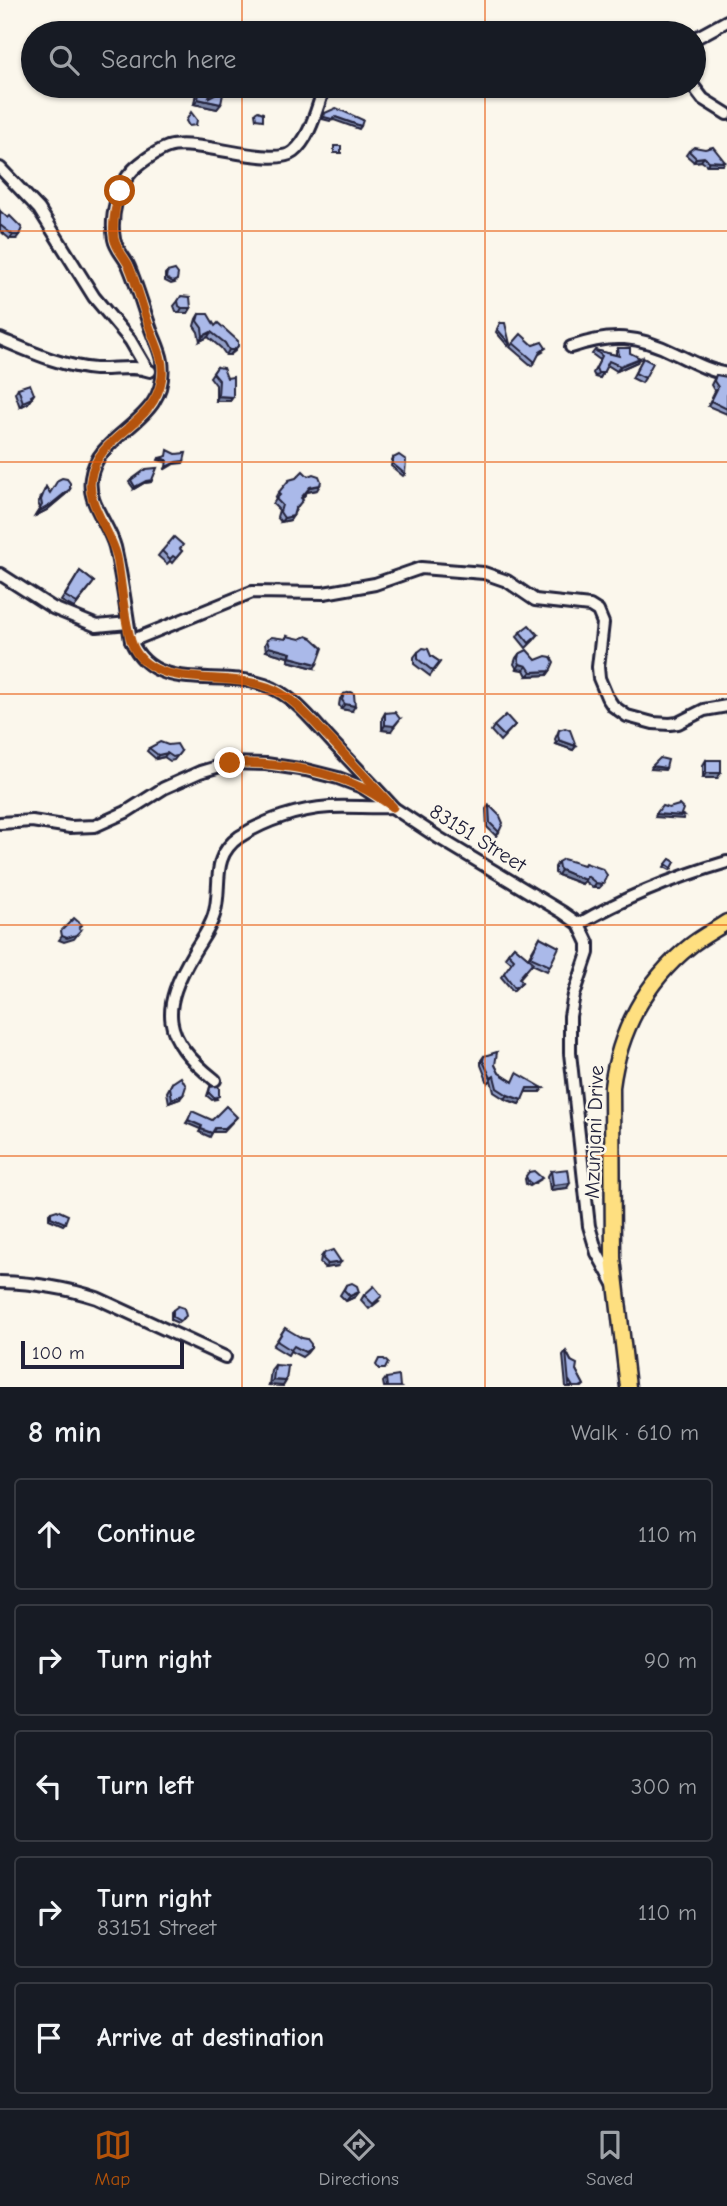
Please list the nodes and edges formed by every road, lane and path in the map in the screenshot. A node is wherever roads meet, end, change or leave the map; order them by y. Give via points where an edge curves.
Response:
1 (727, 21) edge
2 (706, 32) edge
3 (320, 98) edge
4 (703, 98) edge
5 (727, 114) edge
6 (0, 168) edge
7 (0, 339) edge
8 (571, 346) dead end
9 (147, 369) junction
10 (727, 374) edge
11 (162, 377) junction
12 (0, 574) edge
13 (128, 622) junction
14 (131, 640) junction
15 (727, 706) edge
16 (393, 807) junction
17 (0, 822) edge
18 (727, 862) edge
19 (727, 922) edge
20 (579, 924) junction
21 (215, 1080) dead end
22 (0, 1282) edge
23 (615, 1286) junction
24 (225, 1357) dead end
25 (628, 1387) edge

1 - 2 street
3 - 11 street via 307,132 290,154 272,157 169,146 130,173 114,211 114,242 128,264 159,348
4 - 5 street
6 - 9 street via 38,209
7 - 9 street via 72,365
8 - 10 street via 620,337 647,341
9 - 11 street
11 - 13 street via 157,399 105,449 90,481 96,507 114,544
12 - 13 street via 53,608 97,626
13 - 14 street
14 - 15 street via 252,592 324,593 375,584 421,568 441,568 485,573 535,600 590,606 598,611 603,623 599,678 607,698 627,716 670,724
14 - 16 street via 139,657 158,671 252,681 283,694
16 - 17 street, 83151 Street via 338,778 266,764 230,763 164,788 95,826
16 - 20 street, 83151 Street
16 - 21 street via 332,807 294,813 238,838 223,856 214,916 177,981 171,1003 173,1032 194,1063
18 - 20 street via 683,875
19 - 23 main road, Mzunjani Drive via 691,944 666,967 648,989 618,1050 612,1087
20 - 23 street via 588,953 574,995 569,1036 578,1128 591,1239
22 - 24 street via 49,1284 97,1298
23 - 25 main road, Mzunjani Drive

